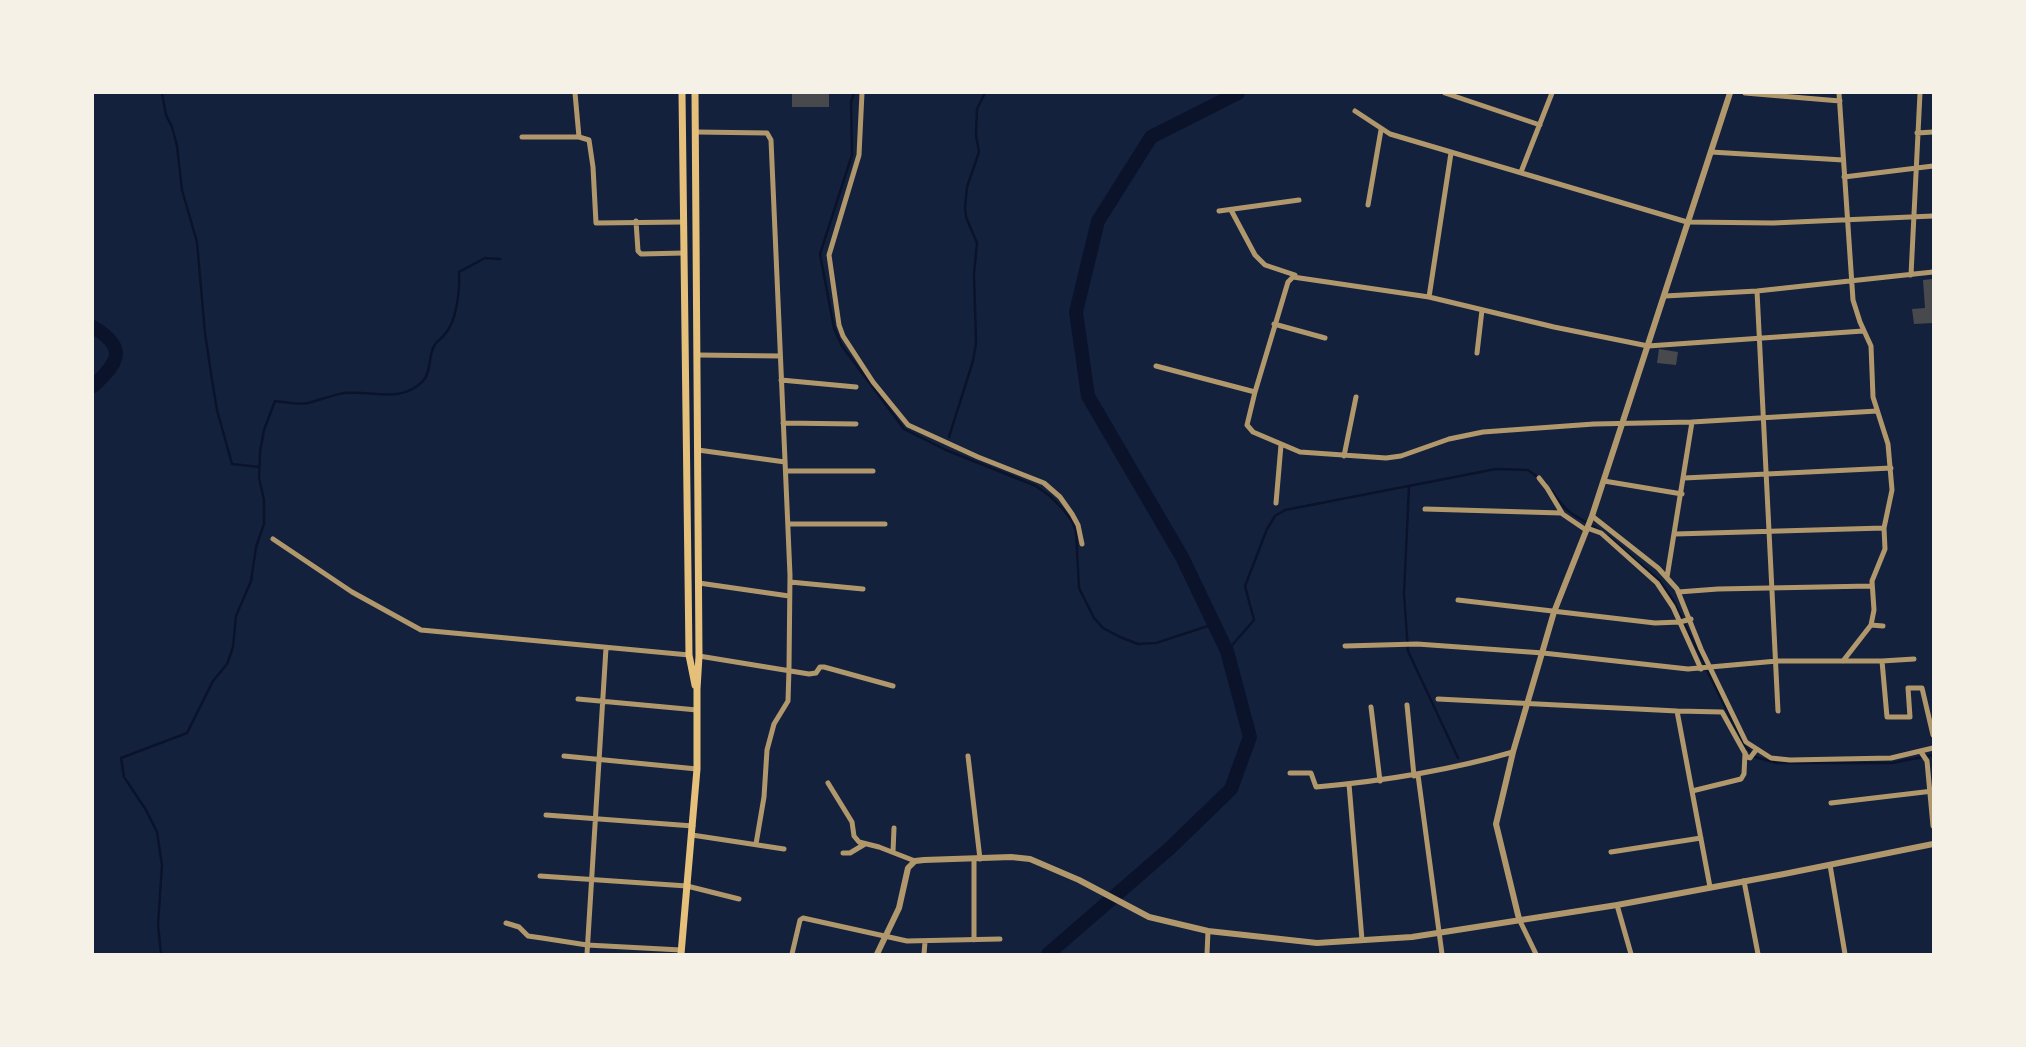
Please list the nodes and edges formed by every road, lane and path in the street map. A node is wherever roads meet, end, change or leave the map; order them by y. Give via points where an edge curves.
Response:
1 (575, 93) edge
2 (682, 93) edge
3 (695, 93) edge
4 (862, 93) edge
5 (1445, 93) edge
6 (1552, 93) edge
7 (1730, 93) edge
8 (1745, 93) edge
9 (1839, 93) edge
10 (1920, 93) edge
11 (1840, 101) junction
12 (1355, 111) dead end
13 (1539, 125) junction
14 (1381, 130) junction
15 (696, 132) junction
16 (1933, 132) edge
17 (1917, 133) junction
18 (522, 137) dead end
19 (579, 137) junction
20 (1711, 152) junction
21 (1451, 153) junction
22 (683, 156) junction
23 (696, 156) junction
24 (1843, 160) junction
25 (1933, 166) edge
26 (1915, 169) junction
27 (1521, 172) junction
28 (1844, 177) junction
29 (1299, 200) dead end
30 (1368, 205) dead end
31 (1231, 210) junction
32 (1219, 211) dead end
33 (1933, 216) edge
34 (1913, 217) junction
35 (1849, 220) junction
36 (636, 221) junction
37 (684, 222) junction
38 (1687, 222) junction
39 (684, 253) junction
40 (684, 270) junction
41 (697, 270) junction
42 (1933, 272) edge
43 (1911, 275) junction
44 (1300, 277) junction
45 (1850, 282) junction
46 (1757, 291) junction
47 (1665, 296) junction
48 (1429, 297) junction
49 (1482, 310) junction
50 (1274, 324) junction
51 (1863, 331) junction
52 (1325, 338) dead end
53 (1759, 339) junction
54 (1648, 346) junction
55 (1477, 353) dead end
56 (697, 355) junction
57 (780, 356) junction
58 (1156, 366) dead end
59 (781, 380) junction
60 (856, 387) dead end
61 (1255, 391) junction
62 (1356, 397) dead end
63 (1877, 411) junction
64 (1764, 416) junction
65 (1692, 422) junction
66 (783, 423) junction
67 (856, 424) dead end
68 (1623, 424) junction
69 (1281, 445) junction
70 (698, 450) junction
71 (1345, 456) junction
72 (785, 462) junction
73 (1891, 468) junction
74 (786, 471) junction
75 (873, 471) dead end
76 (1767, 475) junction
77 (1539, 478) dead end
78 (1684, 478) junction
79 (1604, 481) junction
80 (1682, 494) junction
81 (1276, 503) dead end
82 (1425, 509) dead end
83 (1562, 513) junction
84 (788, 524) junction
85 (885, 524) dead end
86 (1588, 524) junction
87 (1884, 528) junction
88 (1770, 532) junction
89 (1675, 534) junction
90 (273, 539) dead end
91 (1082, 544) dead end
92 (1667, 577) junction
93 (790, 582) junction
94 (699, 583) junction
95 (1871, 586) junction
96 (1773, 588) junction
97 (863, 589) dead end
98 (1678, 592) junction
99 (789, 596) junction
100 (1458, 600) dead end
101 (1554, 612) junction
102 (1684, 621) junction
103 (1871, 625) junction
104 (1882, 626) dead end
105 (1345, 646) dead end
106 (606, 649) junction
107 (1543, 653) junction
108 (689, 655) junction
109 (699, 656) junction
110 (1914, 659) dead end
111 (1777, 661) junction
112 (1843, 662) junction
113 (1882, 662) junction
114 (1706, 668) junction
115 (789, 669) junction
116 (893, 686) dead end
117 (696, 689) junction
118 (578, 699) dead end
119 (1438, 699) dead end
120 (602, 702) junction
121 (1528, 704) junction
122 (1407, 705) dead end
123 (1371, 707) dead end
124 (697, 710) junction
125 (1677, 711) junction
126 (1778, 711) dead end
127 (1933, 734) edge
128 (1933, 748) edge
129 (1513, 752) junction
130 (1745, 753) junction
131 (1754, 753) junction
132 (564, 756) dead end
133 (968, 756) dead end
134 (1926, 757) edge
135 (598, 759) junction
136 (697, 769) junction
137 (1290, 773) dead end
138 (1416, 776) junction
139 (1380, 781) junction
140 (828, 783) dead end
141 (1349, 784) junction
142 (1692, 791) junction
143 (1932, 791) edge
144 (1831, 803) dead end
145 (546, 815) dead end
146 (594, 817) junction
147 (693, 825) junction
148 (1933, 826) edge
149 (894, 828) dead end
150 (692, 835) junction
151 (1701, 838) junction
152 (865, 844) junction
153 (1933, 844) edge
154 (756, 845) junction
155 (784, 849) dead end
156 (893, 852) junction
157 (1611, 852) dead end
158 (843, 853) dead end
159 (977, 859) junction
160 (915, 861) junction
161 (1830, 865) junction
162 (540, 876) dead end
163 (592, 878) junction
164 (1744, 881) junction
165 (687, 886) junction
166 (1710, 887) junction
167 (739, 899) dead end
168 (1618, 905) junction
169 (1519, 919) junction
170 (506, 923) dead end
171 (1208, 931) junction
172 (1439, 932) junction
173 (886, 935) junction
174 (1000, 939) dead end
175 (974, 940) junction
176 (1362, 940) junction
177 (925, 942) junction
178 (587, 945) junction
179 (681, 952) edge
180 (587, 954) edge
181 (792, 954) edge
182 (877, 954) edge
183 (924, 954) edge
184 (1207, 954) edge
185 (1442, 954) edge
186 (1536, 954) edge
187 (1631, 954) edge
188 (1758, 954) edge
189 (1845, 954) edge

1 - 19 street
2 - 22 main road
3 - 15 main road
4 - 91 street via 858,165 829,255 839,325 854,357 908,425 1044,483 1079,525
5 - 13 street
6 - 13 street
7 - 20 street
8 - 11 street
9 - 11 street
10 - 17 street
11 - 24 street
12 - 14 street
13 - 27 street
14 - 21 street
14 - 30 street
15 - 23 main road
15 - 57 street via 770,135
16 - 17 street
17 - 26 street
18 - 19 street
19 - 36 street via 589,140 596,223
20 - 24 street
20 - 38 street
21 - 27 street
21 - 48 street
22 - 23 street
22 - 37 main road
23 - 41 main road
24 - 28 street
25 - 26 street
26 - 28 street
26 - 34 street
27 - 38 street
28 - 35 street
29 - 31 street
31 - 32 street
31 - 44 street via 1265,265
33 - 34 street
34 - 35 street
34 - 43 street
35 - 38 street
35 - 45 street
36 - 37 street
36 - 39 street via 641,254
37 - 39 main road
38 - 47 street
39 - 40 main road
40 - 41 street
40 - 108 main road
41 - 56 main road
42 - 43 street
43 - 45 street
44 - 48 street
44 - 50 street via 1290,278
45 - 46 street
45 - 51 street
46 - 47 street
46 - 53 street
47 - 54 street
48 - 49 street
49 - 54 street
49 - 55 street
50 - 52 street
50 - 61 street
51 - 53 street
51 - 63 street via 1873,355
53 - 54 street
53 - 64 street
54 - 68 street
56 - 57 street
56 - 70 main road
57 - 59 street
58 - 61 street
59 - 60 street
59 - 66 street
61 - 69 street via 1247,425
62 - 71 street
63 - 64 street
63 - 73 street
64 - 65 street
64 - 76 street
65 - 68 street
65 - 78 street
66 - 67 street
66 - 72 street
68 - 71 street via 1483,432 1401,456
68 - 79 street
69 - 71 street via 1300,452
69 - 81 street
70 - 72 street
70 - 94 main road
72 - 74 street
73 - 76 street
73 - 87 street via 1892,490
74 - 75 street
74 - 84 street
76 - 78 street
76 - 88 street
77 - 83 street
78 - 80 street
79 - 80 street
79 - 86 street
80 - 89 street
82 - 83 street
83 - 86 street
84 - 85 street
84 - 93 street
86 - 92 street via 1627,542
86 - 101 street
86 - 102 street via 1657,583
87 - 88 street
87 - 95 street via 1885,549
88 - 89 street
88 - 96 street
89 - 92 street
90 - 106 street via 352,592 421,630
92 - 98 street
93 - 97 street
93 - 99 street
94 - 99 street
94 - 109 main road
95 - 96 street
95 - 103 street
96 - 98 street
96 - 111 street
98 - 102 street
99 - 115 street
100 - 101 street
101 - 102 street via 1655,623
101 - 107 street
102 - 114 street
102 - 114 street via 1701,649
103 - 104 street
103 - 112 street
105 - 107 street via 1417,644
106 - 108 street
106 - 120 street
107 - 114 street
107 - 121 street
108 - 117 main road
109 - 115 street
109 - 117 main road
110 - 113 street
111 - 112 street
111 - 114 street
111 - 126 street
112 - 113 street
113 - 127 street via 1887,717 1910,717 1908,688 1922,688
114 - 131 street
115 - 116 street via 814,674 822,666
115 - 154 street via 788,701 766,750
117 - 124 main road
118 - 120 street
119 - 121 street
120 - 124 street
120 - 135 street
121 - 125 street
121 - 129 street
122 - 138 street
123 - 139 street
124 - 136 main road
125 - 130 street via 1722,712
125 - 142 street
128 - 134 street
129 - 138 street
129 - 169 street via 1496,824
130 - 131 street via 1749,758
130 - 142 street via 1741,779
131 - 134 street via 1790,760
132 - 135 street
133 - 159 street
134 - 143 street
135 - 136 street
135 - 146 street
136 - 147 main road
137 - 141 street via 1311,773 1316,787
138 - 139 street
138 - 172 street
139 - 141 street
140 - 152 street via 852,822 854,836
141 - 176 street
142 - 151 street
143 - 144 street
143 - 148 street
145 - 146 street
146 - 147 street
146 - 163 street
147 - 150 main road
149 - 156 street
150 - 154 street
150 - 165 main road
151 - 157 street
151 - 166 street
152 - 156 street
152 - 158 street
153 - 161 street
154 - 155 street
156 - 160 street
159 - 160 street
159 - 171 street via 1030,859 1149,917
159 - 175 street
160 - 173 street via 908,868 900,908
161 - 164 street
161 - 189 street
162 - 163 street
163 - 165 street
163 - 178 street
164 - 166 street
164 - 188 street
165 - 167 street
165 - 179 main road
166 - 168 street
168 - 169 street
168 - 187 street
169 - 172 street
169 - 186 street
170 - 178 street via 528,936
171 - 176 street via 1317,943
171 - 184 street
172 - 176 street
172 - 185 street
173 - 177 street
173 - 181 street via 803,918
173 - 182 street
174 - 175 street
175 - 177 street
177 - 183 street
178 - 179 street
178 - 180 street

